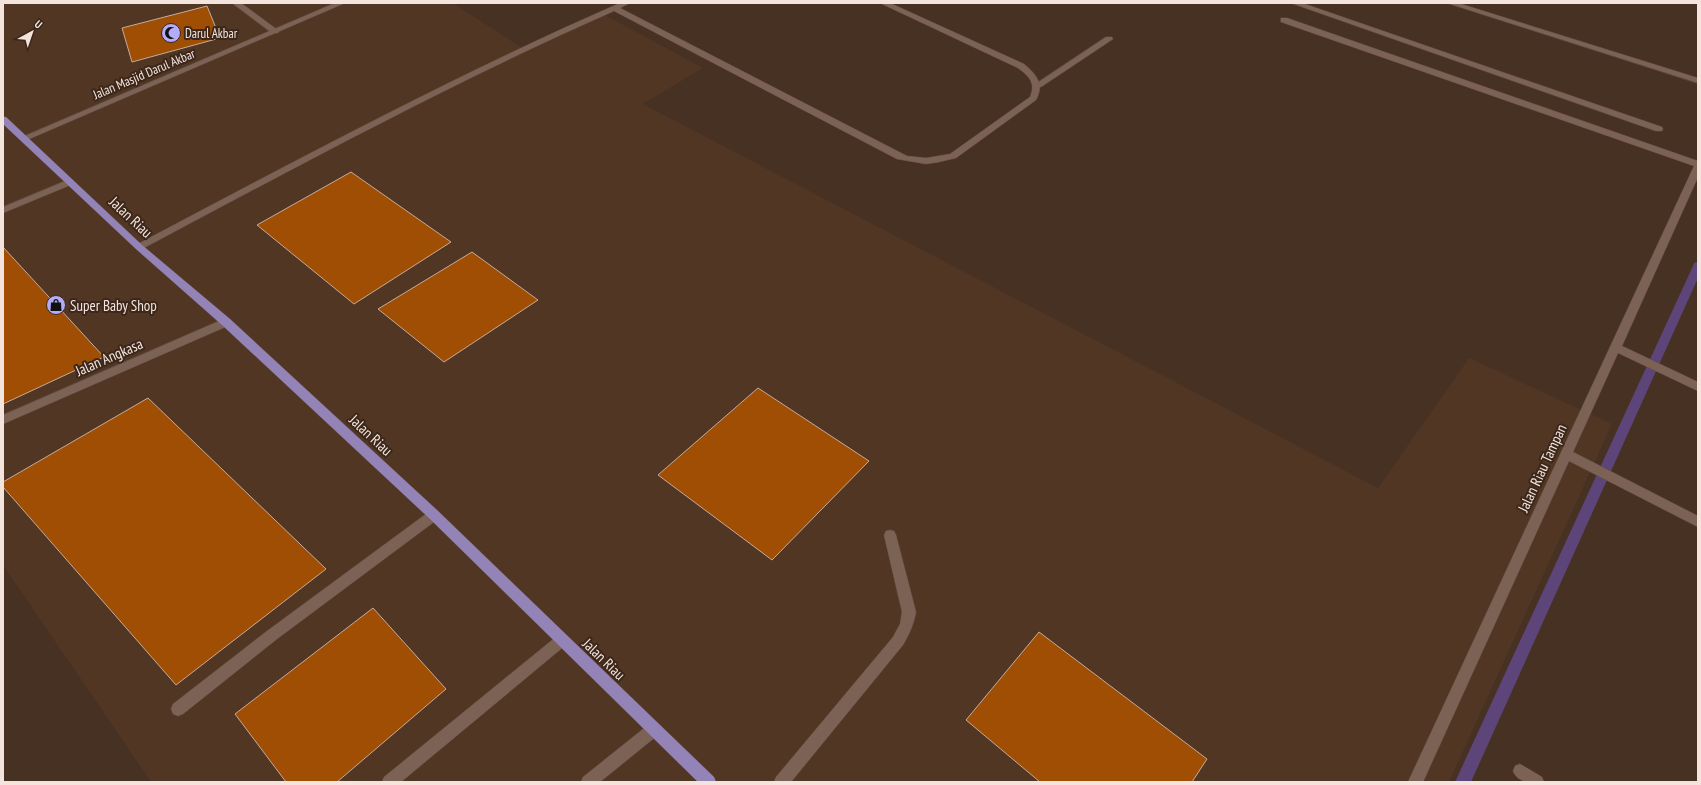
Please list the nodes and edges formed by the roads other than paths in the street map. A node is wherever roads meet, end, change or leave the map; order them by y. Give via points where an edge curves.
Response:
1 (236, 3) edge
2 (341, 3) edge
3 (626, 3) edge
4 (884, 3) edge
5 (1295, 3) edge
6 (1451, 3) edge
7 (614, 8) junction
8 (1284, 20) dead end
9 (275, 31) junction
10 (1109, 39) dead end
11 (1698, 81) edge
12 (1038, 85) junction
13 (3, 119) edge
14 (1659, 129) dead end
15 (24, 138) junction
16 (1698, 164) edge
17 (1698, 167) edge
18 (70, 182) junction
19 (3, 210) edge
20 (139, 247) junction
21 (226, 322) junction
22 (1616, 348) junction
23 (1698, 387) edge
24 (3, 420) edge
25 (1566, 454) junction
26 (434, 515) junction
27 (1698, 522) edge
28 (890, 535) dead end
29 (562, 640) junction
30 (178, 709) dead end
31 (653, 730) junction
32 (1520, 770) dead end
33 (389, 782) edge
34 (588, 782) edge
35 (709, 782) edge
36 (781, 782) edge
37 (1415, 782) edge
38 (1537, 782) edge

1 - 9 street
2 - 9 street, Jalan Masjid Darul Akbar
3 - 7 street
4 - 12 street via 1021,66
5 - 14 street
6 - 11 street
7 - 12 street via 900,157 913,160 927,162 952,156 1033,98
7 - 20 street via 510,55 399,110
8 - 16 street
9 - 15 street, Jalan Masjid Darul Akbar
10 - 12 street
13 - 15 main road, Jalan Riau
15 - 18 main road, Jalan Riau
17 - 22 street, Jalan Riau Tampan
18 - 19 street
18 - 20 main road, Jalan Riau
20 - 21 main road, Jalan Riau
21 - 24 street, Jalan Angkasa
21 - 26 main road, Jalan Riau
22 - 23 street
22 - 25 street, Jalan Riau Tampan
25 - 27 street
25 - 37 street, Jalan Riau Tampan
26 - 29 main road, Jalan Riau
26 - 30 street via 278,630
28 - 36 street via 909,612 905,631
29 - 31 main road, Jalan Riau
29 - 33 street
31 - 34 street
31 - 35 main road, Jalan Riau
32 - 38 street

